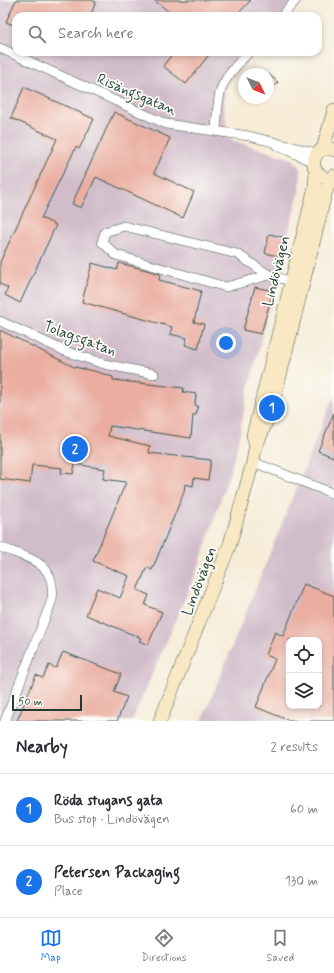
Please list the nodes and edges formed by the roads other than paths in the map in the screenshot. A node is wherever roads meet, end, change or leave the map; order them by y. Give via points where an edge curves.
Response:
1 (296, 0) edge
2 (286, 12) edge
3 (0, 48) edge
4 (12, 53) edge
5 (17, 56) edge
6 (245, 56) edge
7 (334, 110) edge
8 (216, 130) junction
9 (321, 157) edge
10 (334, 176) edge
11 (269, 275) junction
12 (296, 283) junction
13 (0, 321) edge
14 (154, 374) dead end
15 (254, 462) junction
16 (334, 494) edge
17 (0, 547) edge
18 (5, 721) edge
19 (160, 721) edge

1 - 2 street
3 - 4 street, Risängsgatan
5 - 8 street, Risängsgatan via 166,124
6 - 8 street via 224,79 219,92
7 - 9 main road, Lindövägen
8 - 9 street, Risängsgatan via 290,145
9 - 10 main road via 324,177
9 - 12 main road, Lindövägen
10 - 12 main road, Lindövägen via 326,191
11 - 11 street via 226,287 116,255 102,242 105,232 124,226 237,254
11 - 12 street
12 - 15 main road, Lindövägen via 272,408 255,449
13 - 14 street, Tolagsgatan via 65,351 104,364
15 - 16 street
15 - 19 main road, Lindövägen via 228,550
17 - 18 street via 42,564 50,574 53,587 49,607

